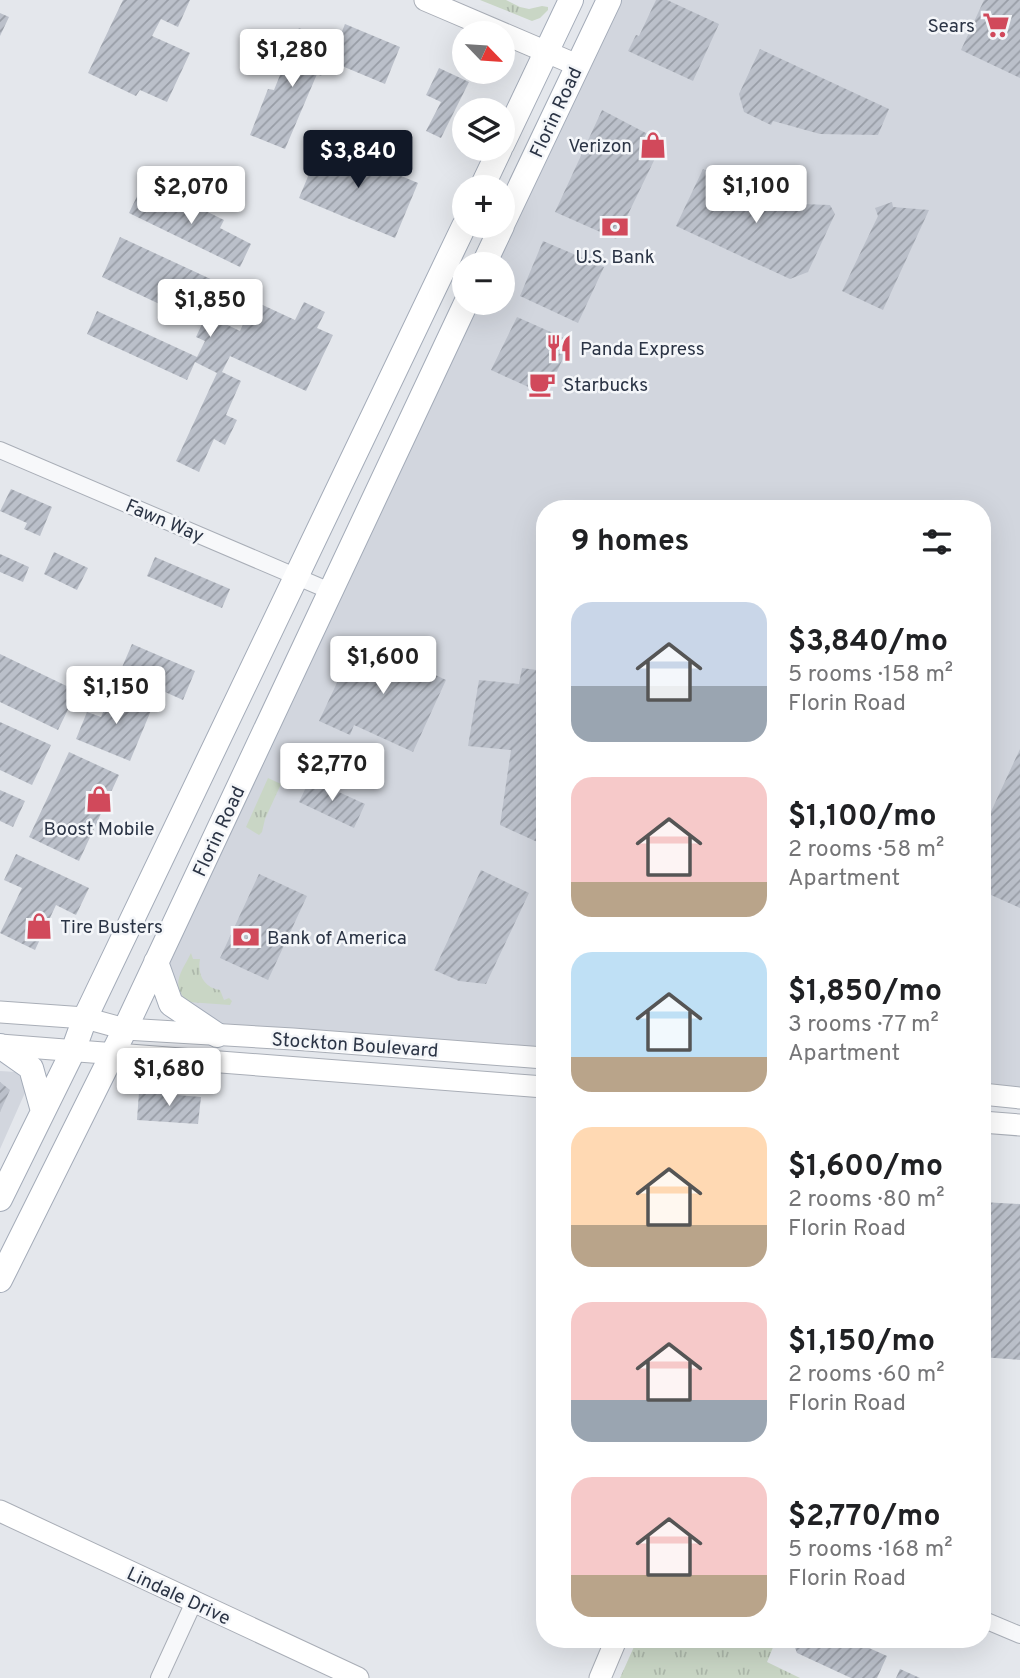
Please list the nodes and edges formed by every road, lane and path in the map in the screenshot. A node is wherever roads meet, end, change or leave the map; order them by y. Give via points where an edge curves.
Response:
1 (425, 0) edge
2 (571, 0) edge
3 (609, 0) edge
4 (546, 51) junction
5 (577, 65) junction
6 (515, 117) edge
7 (515, 197) edge
8 (458, 238) edge
9 (460, 315) edge
10 (0, 450) edge
11 (296, 576) junction
12 (331, 591) junction
13 (156, 962) junction
14 (0, 1012) edge
15 (85, 1018) junction
16 (125, 1029) junction
17 (217, 1035) junction
18 (0, 1046) edge
19 (73, 1051) junction
20 (113, 1054) junction
21 (536, 1057) edge
22 (536, 1086) edge
23 (991, 1095) edge
24 (1020, 1098) edge
25 (43, 1111) junction
26 (991, 1123) edge
27 (1020, 1125) edge
28 (0, 1199) edge
29 (0, 1280) edge
30 (0, 1511) edge
31 (194, 1602) junction
32 (991, 1623) edge
33 (1020, 1635) edge
34 (613, 1648) edge
35 (159, 1678) edge
36 (358, 1678) edge
37 (600, 1678) edge

1 - 4 main road
2 - 4 main road, Florin Road
3 - 5 main road, Florin Road
4 - 5 main road
4 - 6 main road, Florin Road
5 - 7 main road, Florin Road
8 - 11 main road, Florin Road
9 - 12 main road, Florin Road
10 - 11 street, Fawn Way
11 - 12 street, Fawn Way
11 - 15 main road, Florin Road
12 - 13 main road, Florin Road
13 - 16 main road, Florin Road
13 - 17 main road via 171,1004
14 - 15 main road, Stockton Boulevard
15 - 16 main road, Stockton Boulevard
15 - 19 main road, Florin Road
16 - 17 main road, Stockton Boulevard
16 - 20 main road, Florin Road
17 - 21 main road, Stockton Boulevard
18 - 19 main road, Stockton Boulevard
18 - 25 main road via 31,1068
19 - 20 main road, Stockton Boulevard
19 - 25 main road, Florin Road
20 - 22 main road, Stockton Boulevard
20 - 29 main road, Florin Road
23 - 24 main road
25 - 28 main road, Florin Road
26 - 27 main road
30 - 31 main road, Lindale Drive
31 - 35 street
31 - 36 main road, Lindale Drive
32 - 33 street
34 - 37 main road

